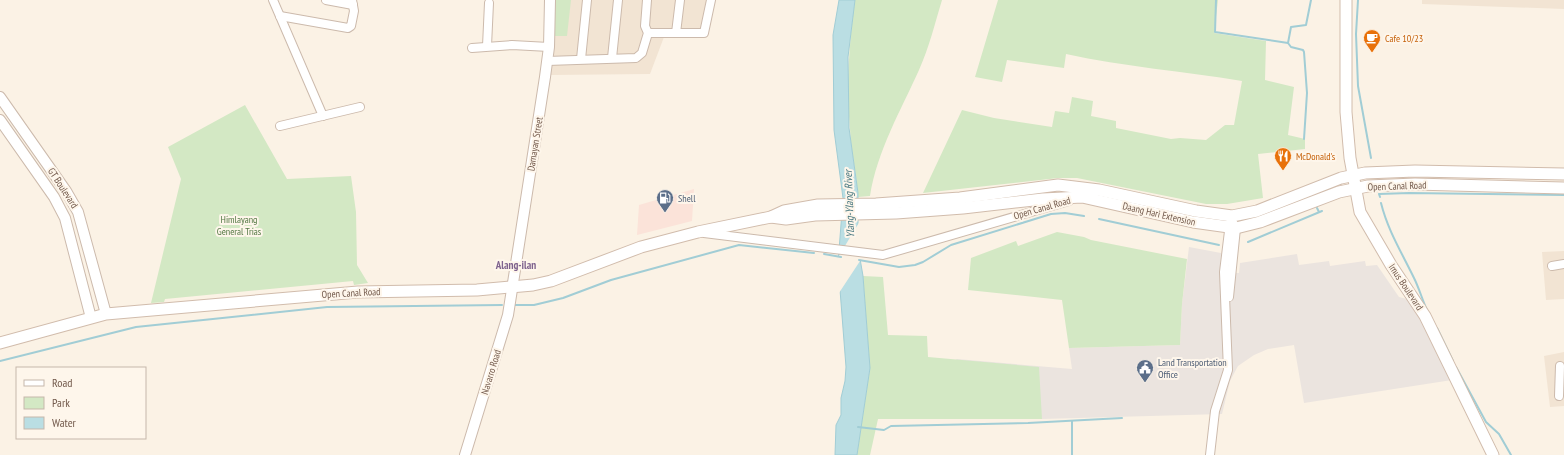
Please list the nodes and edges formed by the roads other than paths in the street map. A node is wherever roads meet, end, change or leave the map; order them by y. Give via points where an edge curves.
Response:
1 (273, 0) edge
2 (326, 0) edge
3 (550, 0) edge
4 (587, 0) edge
5 (618, 0) edge
6 (647, 0) edge
7 (680, 0) edge
8 (711, 0) edge
9 (1339, 0) edge
10 (1346, 0) edge
11 (352, 2) edge
12 (489, 3) dead end
13 (280, 16) junction
14 (648, 33) junction
15 (676, 33) junction
16 (488, 46) junction
17 (548, 47) junction
18 (472, 48) dead end
19 (612, 58) junction
20 (581, 59) junction
21 (547, 61) junction
22 (0, 97) edge
23 (360, 107) dead end
24 (1346, 112) junction
25 (323, 116) junction
26 (0, 120) edge
27 (280, 126) dead end
28 (1564, 174) edge
29 (1353, 175) junction
30 (1355, 188) junction
31 (1564, 188) edge
32 (1082, 197) junction
33 (876, 209) junction
34 (1232, 216) junction
35 (1232, 228) junction
36 (698, 232) junction
37 (1564, 264) edge
38 (1552, 266) dead end
39 (512, 288) junction
40 (106, 314) junction
41 (91, 318) junction
42 (0, 343) edge
43 (1562, 366) edge
44 (1552, 370) dead end
45 (1559, 396) dead end
46 (465, 455) edge
47 (1210, 455) edge
48 (1492, 455) edge

1 - 13 street
2 - 11 street
3 - 17 street, Damayan Street
4 - 20 street
5 - 19 street
6 - 14 street via 645,26
7 - 15 street
8 - 15 street via 704,33
9 - 24 main road, Imus Boulevard via 1338,82
10 - 24 main road, Imus Boulevard
11 - 13 street via 354,11 351,26 348,28
12 - 16 street
13 - 25 street
14 - 15 street
14 - 19 street via 642,53 636,58
16 - 17 street
16 - 18 street
17 - 21 street, Damayan Street
19 - 20 street
20 - 21 street
21 - 39 street, Damayan Street
22 - 40 street, GT Boulevard via 78,212
23 - 25 street
24 - 29 main road, Imus Boulevard
25 - 27 street
26 - 41 street, GT Boulevard via 54,197 65,218
28 - 29 main road, Open Canal Road via 1415,171
29 - 30 main road, Imus Boulevard
29 - 34 main road, Open Canal Road via 1257,211
30 - 31 main road, Open Canal Road via 1415,184
30 - 35 main road, Open Canal Road via 1260,222
30 - 48 main road, Imus Boulevard via 1360,212 1425,316
32 - 33 main road, Open Canal Road via 1043,198 963,208
32 - 35 main road, Daang Hari Extension
32 - 36 street, Open Canal Road via 883,255
33 - 34 main road, Open Canal Road via 1058,185 1100,190 1196,211
33 - 36 main road, Open Canal Road via 784,211 771,217
34 - 35 street
35 - 47 street via 1226,320 1228,370 1215,411
36 - 39 main road, Open Canal Road via 641,247 543,283
37 - 38 street
39 - 40 main road, Open Canal Road via 358,292
39 - 46 street, Navarro Road via 504,329
40 - 41 main road, Open Canal Road
41 - 42 main road, Open Canal Road
43 - 44 street
43 - 45 street

